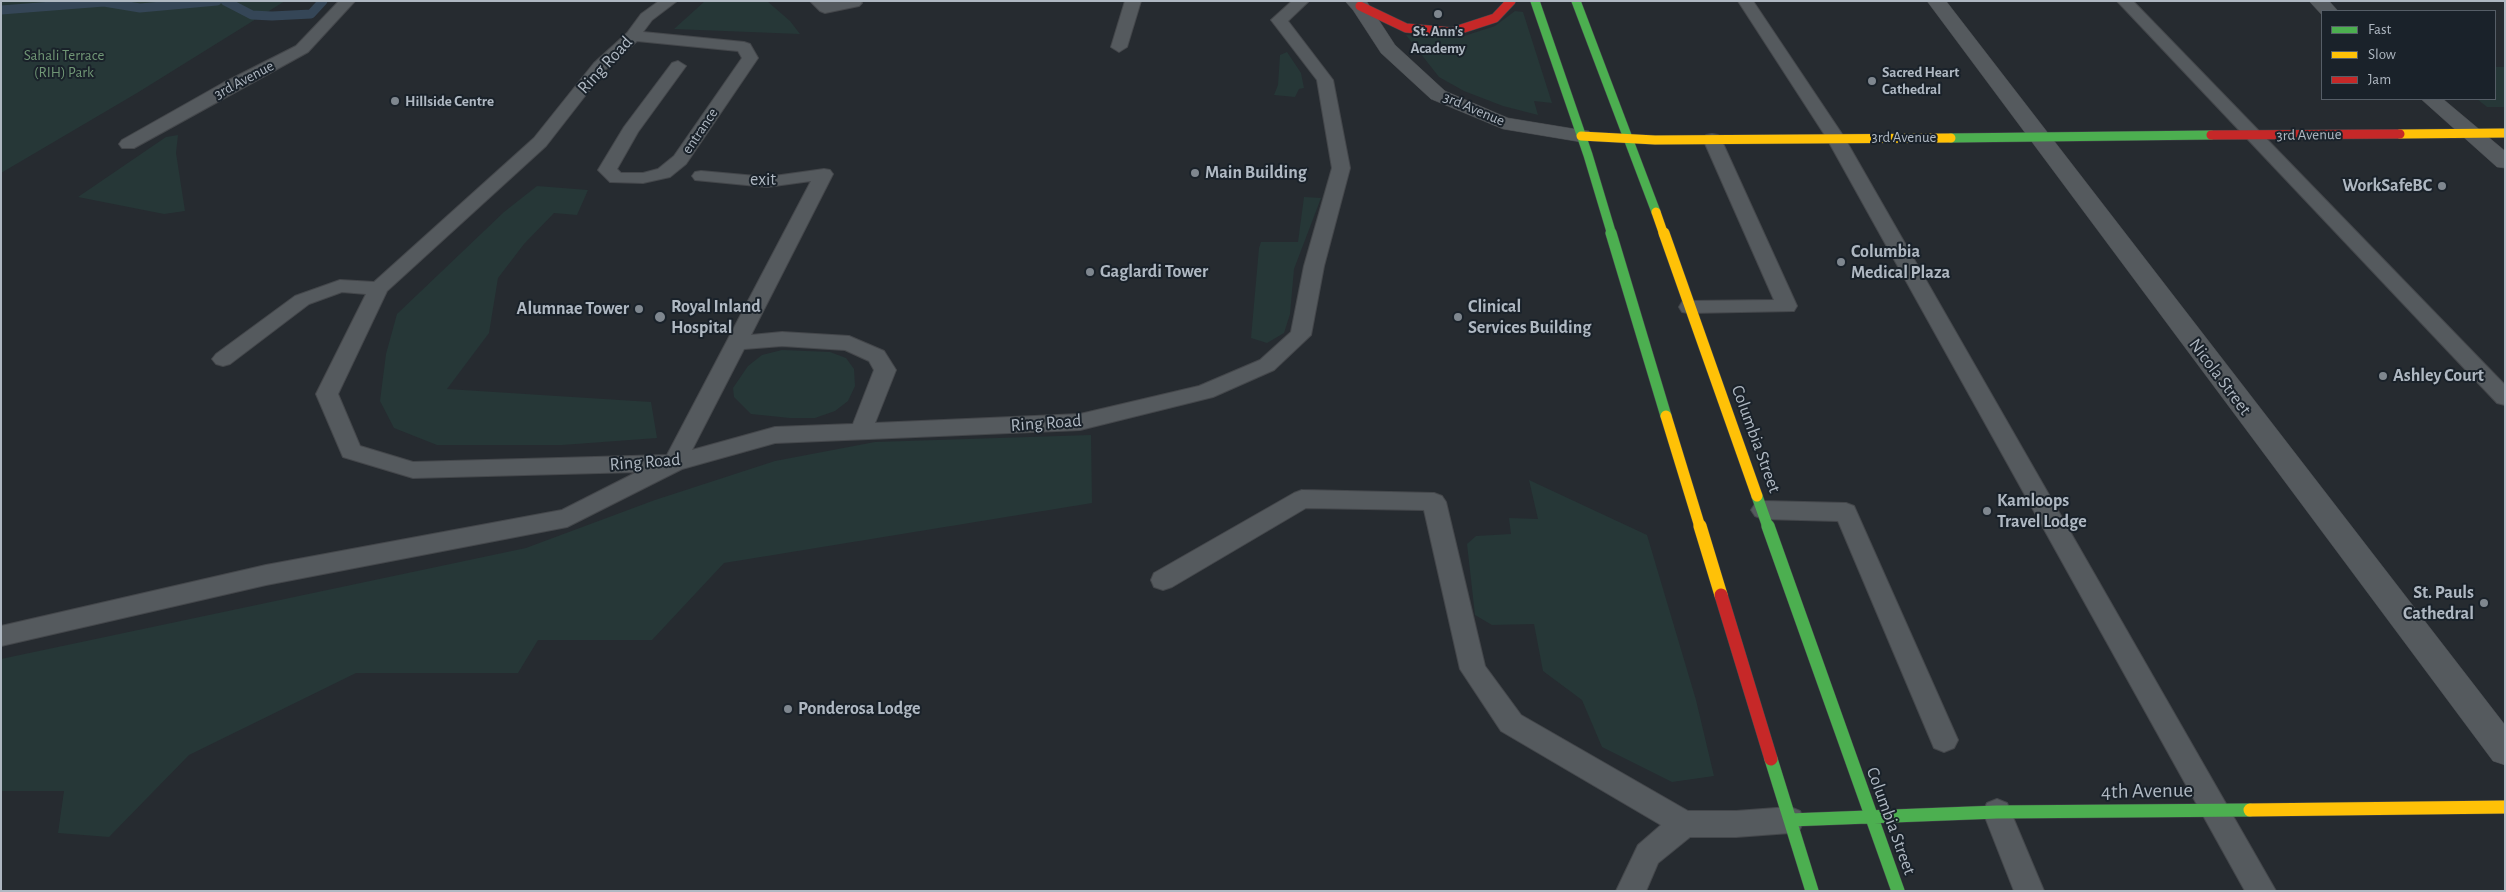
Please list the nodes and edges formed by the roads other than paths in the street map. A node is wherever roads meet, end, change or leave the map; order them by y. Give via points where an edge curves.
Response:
1 (348, 1) edge
2 (670, 1) edge
3 (817, 1) edge
4 (1133, 1) edge
5 (1302, 1) edge
6 (1511, 1) edge
7 (1535, 1) edge
8 (1576, 1) edge
9 (1745, 1) edge
10 (1936, 1) edge
11 (2124, 1) edge
12 (2318, 1) edge
13 (854, 3) dead end
14 (1357, 4) edge
15 (2328, 10) edge
16 (632, 36) junction
17 (1119, 47) dead end
18 (678, 66) dead end
19 (2432, 100) edge
20 (2471, 133) junction
21 (2505, 133) edge
22 (1581, 136) junction
23 (2036, 136) junction
24 (2252, 136) junction
25 (1835, 137) junction
26 (1630, 138) junction
27 (1712, 139) junction
28 (128, 144) dead end
29 (2505, 162) edge
30 (701, 176) dead end
31 (379, 288) junction
32 (1689, 307) junction
33 (736, 343) junction
34 (223, 359) dead end
35 (2505, 398) edge
36 (860, 433) junction
37 (674, 463) junction
38 (1763, 510) junction
39 (1162, 580) dead end
40 (1, 636) edge
41 (1944, 740) dead end
42 (2505, 751) edge
43 (2505, 807) edge
44 (2215, 809) junction
45 (1997, 812) junction
46 (1870, 816) junction
47 (1790, 820) junction
48 (1684, 824) junction
49 (1631, 891) edge
50 (1812, 891) edge
51 (1898, 891) edge
52 (2029, 891) edge
53 (2261, 891) edge

1 - 28 lane, 3rd Avenue via 302,50
2 - 16 lane, Ring Road via 646,17
3 - 13 lane via 825,8
4 - 17 lane
5 - 36 lane, Ring Road via 1279,20 1326,80 1341,168 1314,266 1301,335 1268,365 1205,392 1080,422
6 - 14 main road via 1495,18 1452,32 1406,28
7 - 22 main road
8 - 26 main road, Columbia Street
9 - 25 lane
10 - 23 street, Nicola Street
11 - 24 lane
12 - 15 street
14 - 22 street, 3rd Avenue via 1388,49 1438,95 1503,123
16 - 18 lane, entrance via 744,47 750,58 680,160 664,172 650,176 616,178 607,170 630,131
16 - 31 lane, Ring Road via 600,66 540,142
19 - 20 street
20 - 21 main road, 3rd Avenue
20 - 24 main road, 3rd Avenue
20 - 29 street
22 - 26 main road, 3rd Avenue
22 - 47 main road
23 - 24 main road, 3rd Avenue
23 - 25 main road, 3rd Avenue
23 - 42 street, Nicola Street
24 - 35 lane
25 - 27 main road, 3rd Avenue
25 - 44 lane
26 - 27 main road, 3rd Avenue
26 - 32 main road, Columbia Street
27 - 32 lane via 1788,306
30 - 33 lane, exit via 767,182 824,174
31 - 34 lane via 340,286 302,300
31 - 37 lane, Ring Road via 327,394 351,451 413,470
32 - 38 main road, Columbia Street
33 - 36 lane via 782,339 850,343 877,356 884,370
33 - 37 lane
36 - 37 lane, Ring Road via 775,434
37 - 40 lane via 567,518 266,575
38 - 41 lane via 1846,512
38 - 46 main road, Columbia Street
39 - 48 lane via 1302,499 1434,502 1473,669 1510,723
43 - 44 main road, 4th Avenue
44 - 45 main road, 4th Avenue
44 - 53 lane
45 - 46 main road, 4th Avenue
45 - 52 lane
46 - 47 main road, 4th Avenue
46 - 51 main road, Columbia Street
47 - 48 lane
47 - 50 main road
48 - 49 lane via 1648,854

